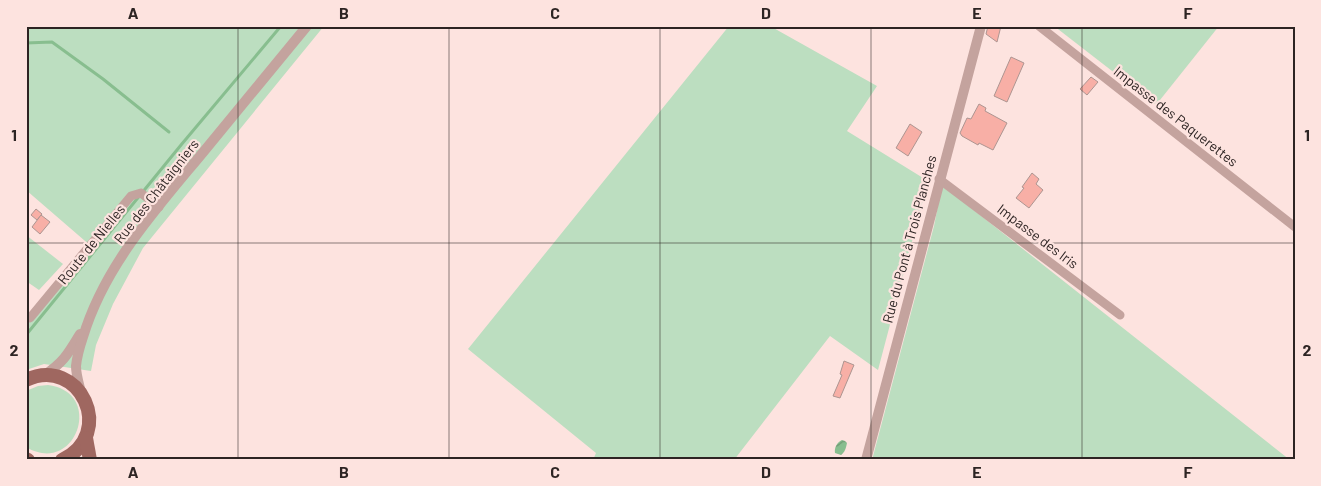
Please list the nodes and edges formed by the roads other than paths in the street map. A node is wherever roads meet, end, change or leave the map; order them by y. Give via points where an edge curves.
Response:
1 (307, 26) edge
2 (980, 26) edge
3 (1040, 26) edge
4 (939, 179) junction
5 (159, 207) junction
6 (1295, 227) edge
7 (1120, 316) dead end
8 (30, 318) dead end
9 (89, 318) junction
10 (43, 376) junction
11 (26, 380) edge
12 (82, 395) junction
13 (86, 438) junction
14 (62, 460) edge
15 (90, 460) edge
16 (866, 460) edge

1 - 5 street, Rue des Châtaigniers
2 - 4 street, Rue du Pont à Trois Planches
3 - 6 street, Impasse des Paquerettes
4 - 7 street, Impasse des Iris
4 - 16 street, Rue du Pont à Trois Planches
5 - 8 street, Route de Nielles via 141,192 131,196
5 - 9 street, Rue des Châtaigniers via 118,262
9 - 10 street via 71,350
9 - 12 street, Rue des Châtaigniers via 76,364
10 - 11 main road
10 - 12 main road via 63,379
12 - 13 main road via 90,416
13 - 14 main road via 75,452
13 - 15 main road

